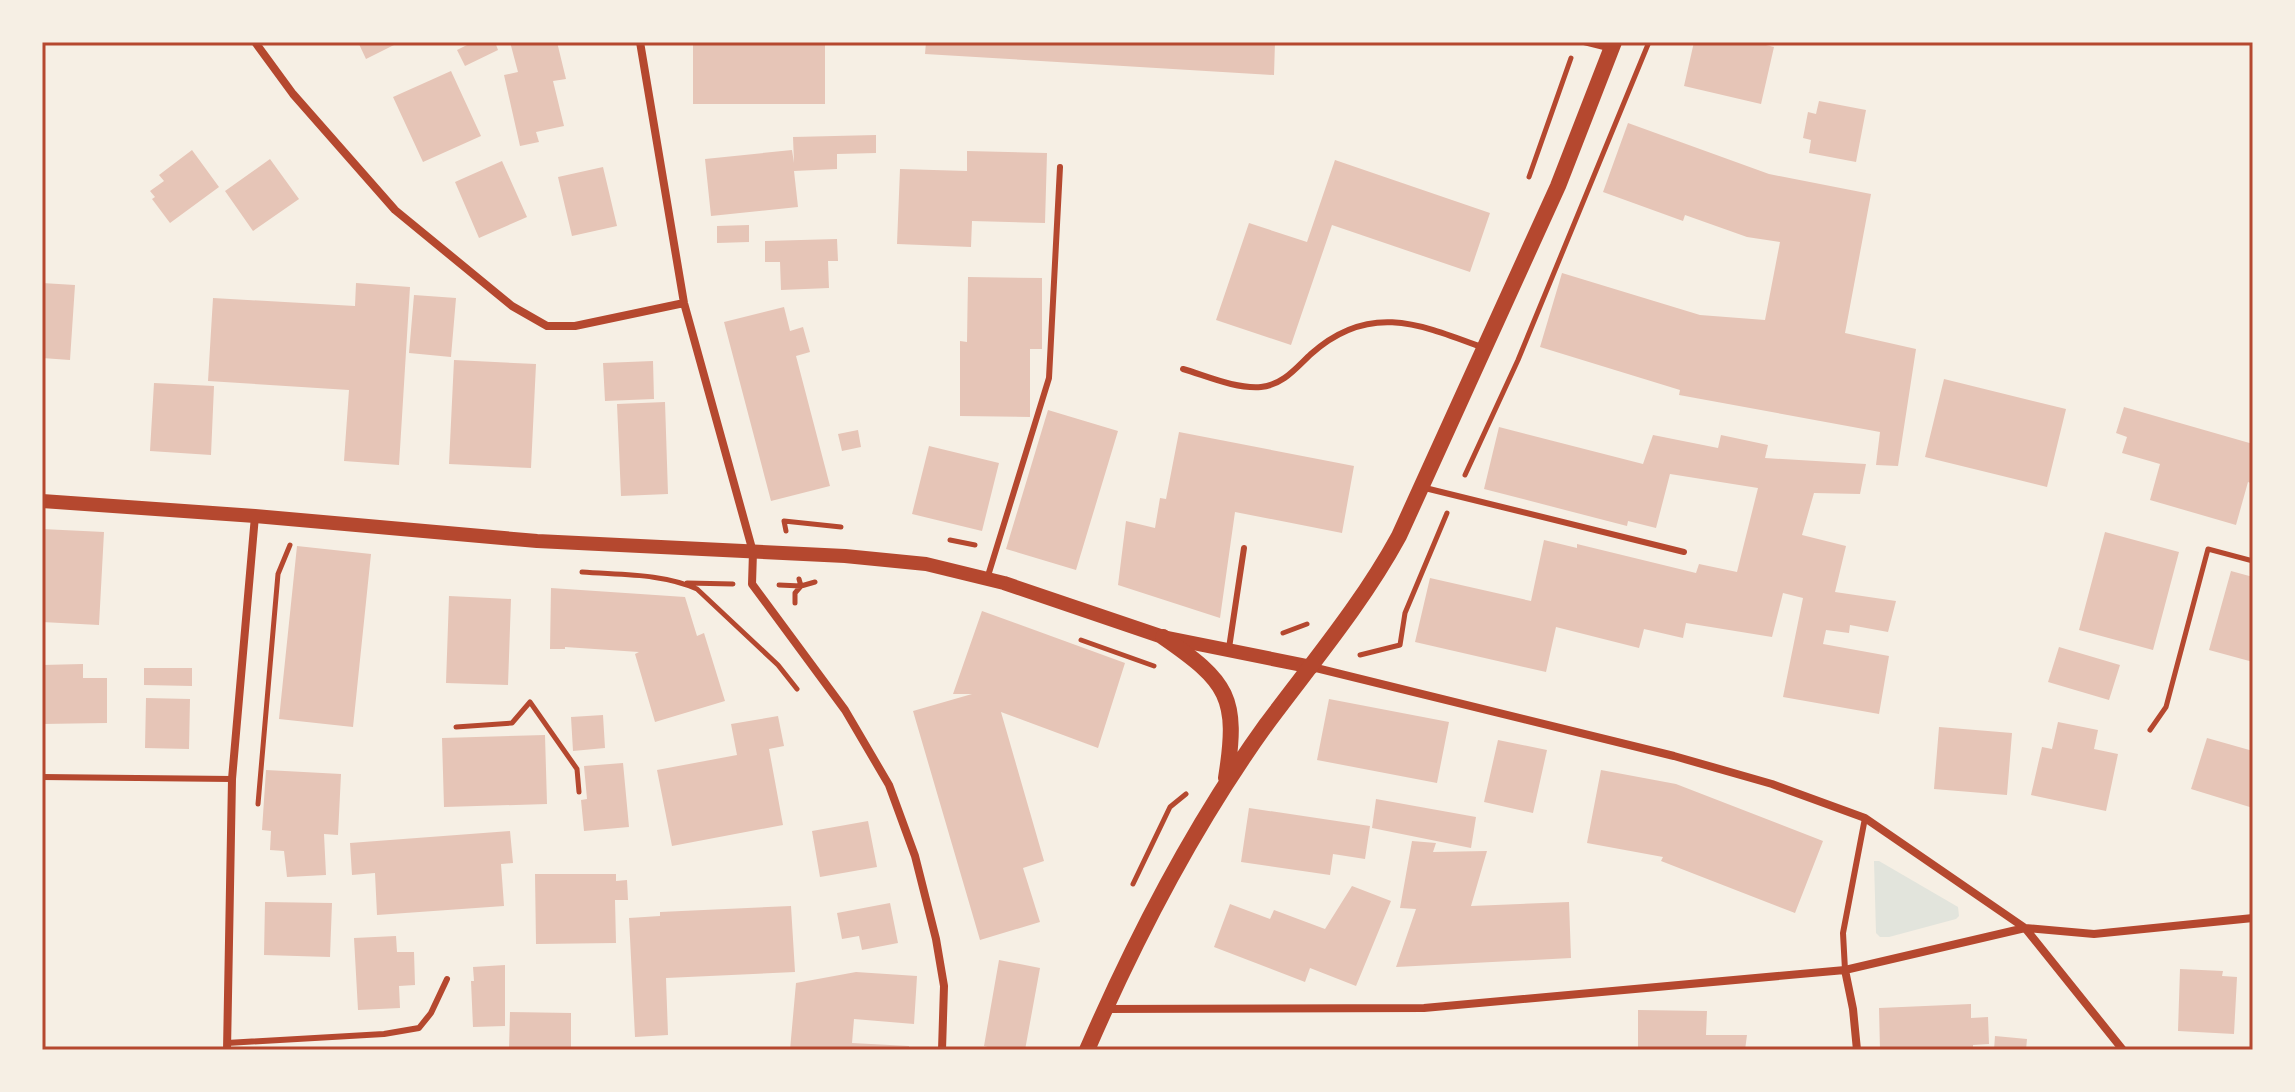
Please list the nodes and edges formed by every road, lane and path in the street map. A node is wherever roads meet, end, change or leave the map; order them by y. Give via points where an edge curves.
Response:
1 (255, 42) edge
2 (640, 42) edge
3 (1584, 42) edge
4 (1649, 42) edge
5 (1613, 46) edge
6 (1572, 55) dead end
7 (1060, 167) dead end
8 (1526, 186) dead end
9 (684, 303) junction
10 (1485, 348) junction
11 (1183, 369) dead end
12 (1421, 487) junction
13 (1455, 495) junction
14 (42, 501) edge
15 (255, 516) junction
16 (784, 521) dead end
17 (855, 528) dead end
18 (944, 539) dead end
19 (299, 544) dead end
20 (1244, 548) dead end
21 (753, 552) junction
22 (996, 552) junction
23 (1684, 552) dead end
24 (2253, 561) edge
25 (581, 572) dead end
26 (987, 579) junction
27 (824, 582) dead end
28 (798, 610) dead end
29 (1315, 618) dead end
30 (1278, 634) dead end
31 (1071, 636) dead end
32 (1163, 637) junction
33 (1400, 645) dead end
34 (1228, 652) junction
35 (1312, 667) junction
36 (1158, 668) dead end
37 (806, 700) dead end
38 (456, 727) dead end
39 (2150, 730) dead end
40 (42, 777) edge
41 (232, 779) junction
42 (1193, 785) dead end
43 (1225, 786) junction
44 (579, 792) dead end
45 (257, 816) dead end
46 (1865, 818) junction
47 (1130, 891) dead end
48 (2253, 918) edge
49 (2025, 928) junction
50 (1845, 970) junction
51 (447, 979) dead end
52 (1104, 1009) junction
53 (227, 1046) edge
54 (942, 1050) edge
55 (1087, 1050) edge
56 (1857, 1050) edge
57 (2123, 1050) edge

1 - 9 street via 293,94 395,210 512,306 547,326 575,326
2 - 9 street
3 - 5 lane
4 - 13 path via 1518,360
5 - 10 main road
6 - 8 path
7 - 22 lane via 1049,378
9 - 21 street
10 - 11 lane via 1417,323 1374,322 1341,331 1286,378 1262,387
10 - 12 main road
12 - 13 lane
12 - 35 main road via 1381,570
13 - 23 lane
13 - 33 path via 1405,613
14 - 15 street
15 - 21 street via 537,541
15 - 41 street
16 - 17 path
18 - 22 path
19 - 45 path via 291,544 278,574
20 - 34 lane
21 - 26 street via 926,564
21 - 54 street via 752,584 845,710 889,785 915,856 936,939 944,986
22 - 26 lane
24 - 39 path via 2208,549 2166,707
25 - 37 path via 657,579 697,589 778,665
26 - 32 street
27 - 28 path via 801,586 795,593
29 - 30 path
31 - 36 path
32 - 34 street
32 - 43 main road via 1219,682 1226,696 1231,752
34 - 35 street
35 - 43 main road
35 - 46 street via 1674,756
38 - 44 path via 512,723 530,702 577,769
40 - 41 lane
41 - 53 street
42 - 47 path via 1170,807
43 - 52 main road via 1160,897
46 - 49 street
46 - 50 lane via 1843,933
48 - 49 street via 2094,934
49 - 50 street
49 - 57 street
50 - 52 street via 1424,1008
50 - 56 street
51 - 53 lane via 419,1028
52 - 55 main road

